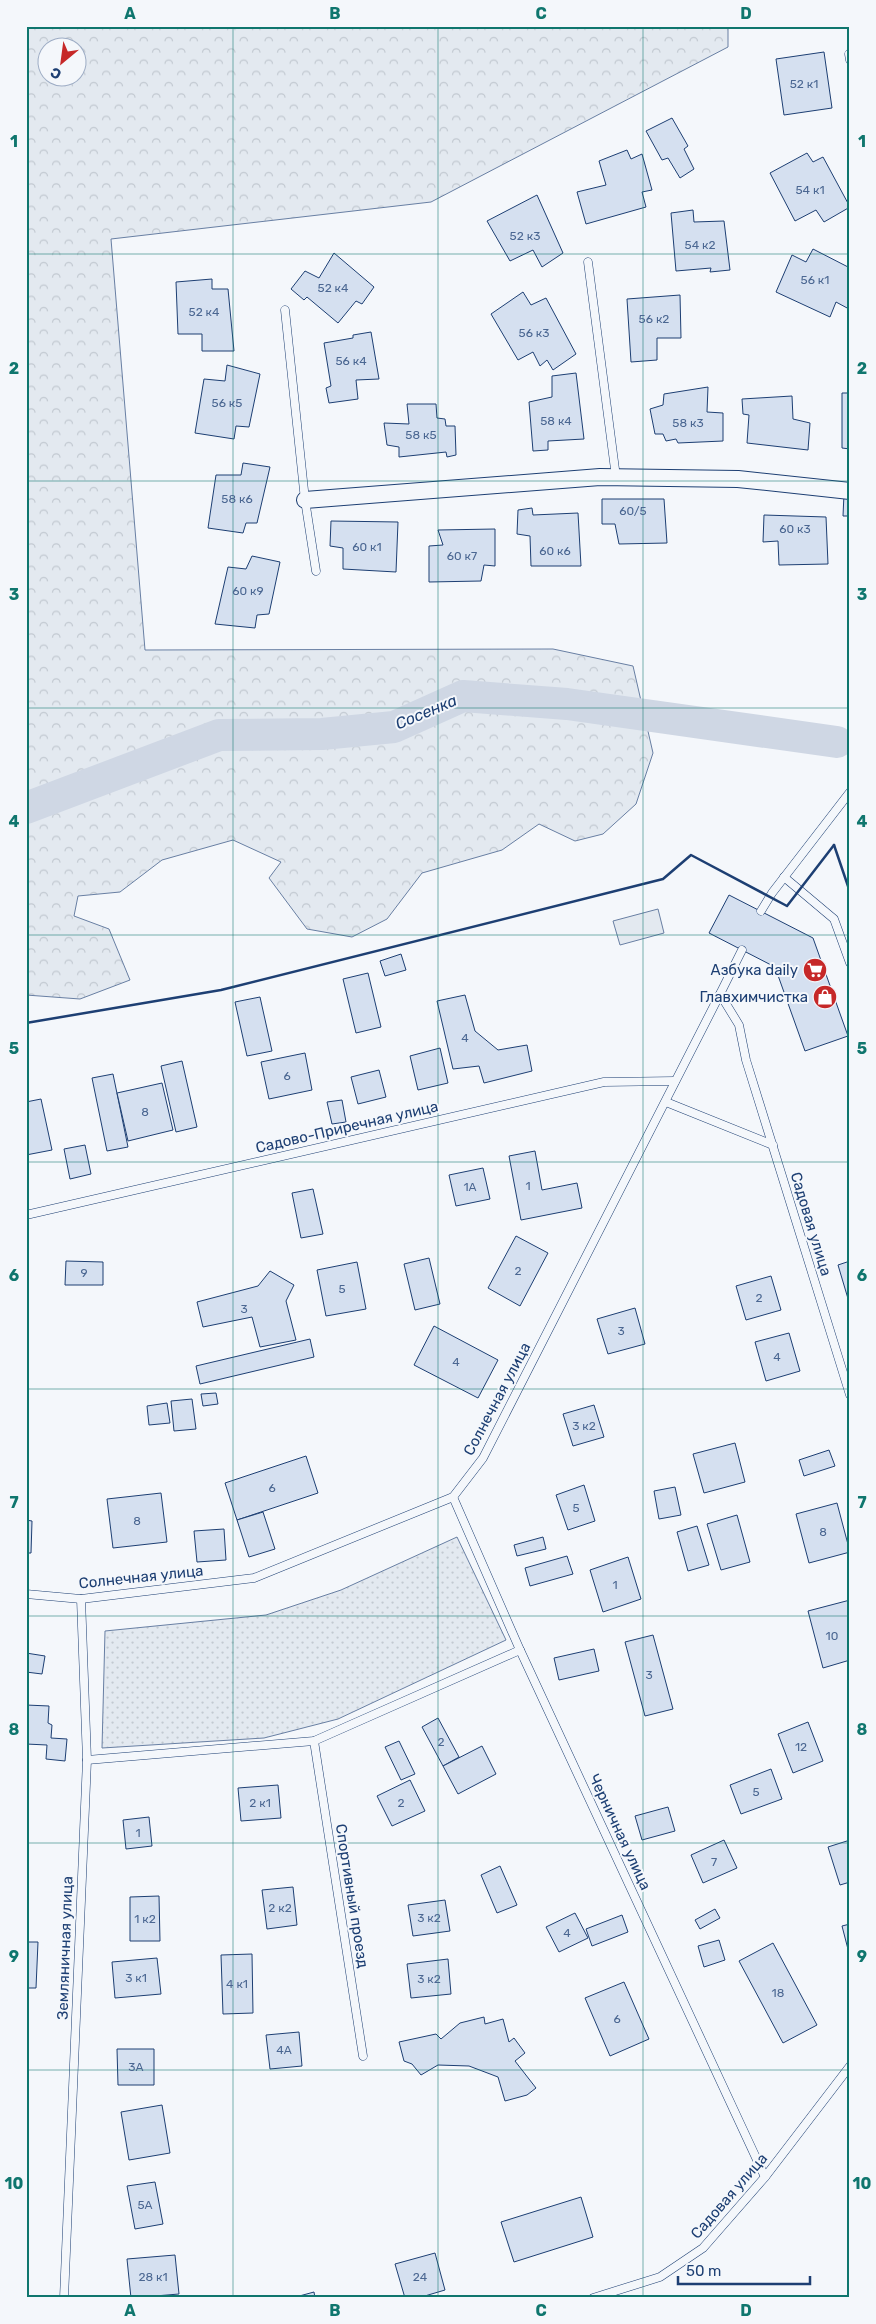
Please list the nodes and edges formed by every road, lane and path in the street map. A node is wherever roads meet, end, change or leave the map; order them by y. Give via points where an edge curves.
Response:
1 (588, 262) dead end
2 (285, 310) dead end
3 (616, 477) junction
4 (850, 491) edge
5 (305, 500) junction
6 (316, 571) dead end
7 (850, 792) edge
8 (784, 877) junction
9 (761, 911) dead end
10 (742, 950) dead end
11 (850, 962) edge
12 (720, 994) junction
13 (675, 1081) junction
14 (666, 1102) junction
15 (773, 1145) junction
16 (26, 1215) edge
17 (850, 1395) edge
18 (453, 1497) junction
19 (26, 1594) edge
20 (81, 1599) junction
21 (520, 1650) junction
22 (314, 1741) junction
23 (87, 1760) junction
24 (364, 2056) dead end
25 (850, 2066) edge
26 (765, 2177) junction
27 (64, 2298) edge
28 (593, 2298) edge

1 - 3 lane
2 - 5 lane
3 - 4 street via 738,479
3 - 5 street
5 - 6 lane
7 - 8 lane
8 - 9 lane
8 - 11 lane via 834,919
10 - 12 lane, Солнечная улица
12 - 13 lane, Солнечная улица
12 - 15 lane, Садовая улица via 739,1025 746,1060
13 - 14 lane, Солнечная улица
13 - 16 lane, Садово-Приречная улица via 604,1082
14 - 15 lane
14 - 18 lane, Солнечная улица via 483,1458
15 - 17 lane, Садовая улица
18 - 20 lane, Солнечная улица via 254,1578
18 - 21 lane, Черничная улица
19 - 20 lane, Солнечная улица
20 - 23 lane, Земляничная улица
21 - 22 lane
21 - 26 lane, Черничная улица
22 - 23 lane
22 - 24 lane, Спортивный проезд
23 - 27 lane, Земляничная улица
25 - 26 lane, Садовая улица
26 - 28 lane, Садовая улица via 703,2248 660,2277

